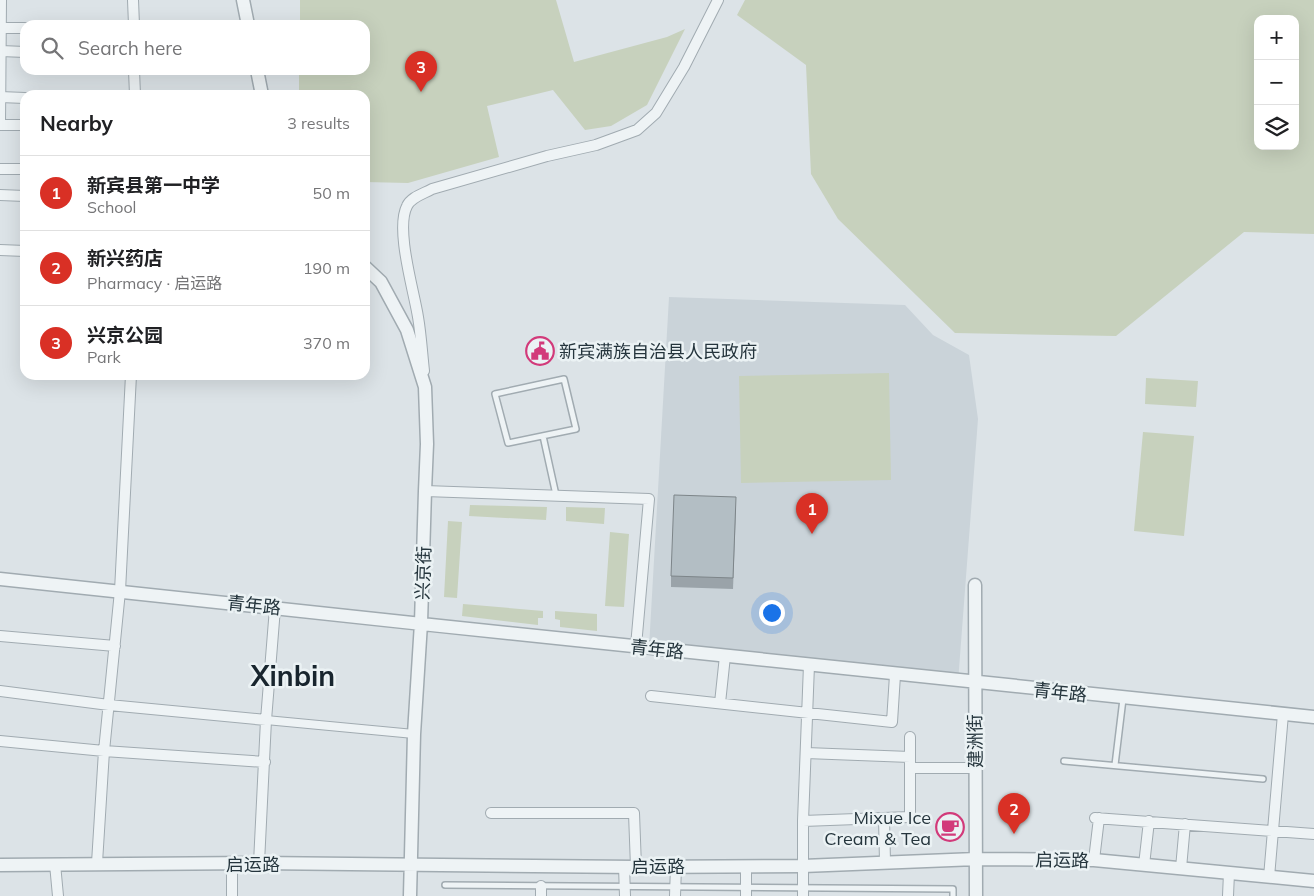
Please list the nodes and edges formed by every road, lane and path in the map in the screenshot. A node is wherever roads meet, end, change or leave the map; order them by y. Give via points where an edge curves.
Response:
1 (1, 0) edge
2 (133, 0) edge
3 (243, 0) edge
4 (718, 0) edge
5 (134, 20) edge
6 (247, 20) edge
7 (1, 28) edge
8 (20, 28) edge
9 (1, 51) edge
10 (20, 52) edge
11 (134, 75) edge
12 (258, 75) edge
13 (135, 90) edge
14 (261, 90) edge
15 (0, 97) edge
16 (20, 98) edge
17 (0, 125) edge
18 (20, 125) edge
19 (0, 169) edge
20 (20, 169) edge
21 (0, 195) edge
22 (20, 196) edge
23 (0, 250) edge
24 (20, 250) edge
25 (370, 271) edge
26 (131, 380) edge
27 (425, 387) junction
28 (543, 436) junction
29 (425, 491) junction
30 (556, 496) junction
31 (0, 579) edge
32 (975, 585) dead end
33 (120, 592) junction
34 (275, 608) junction
35 (421, 623) junction
36 (0, 636) edge
37 (115, 646) junction
38 (636, 646) junction
39 (725, 656) junction
40 (809, 666) junction
41 (895, 675) junction
42 (974, 684) junction
43 (0, 690) edge
44 (651, 696) dead end
45 (1123, 698) junction
46 (720, 703) junction
47 (109, 705) junction
48 (807, 712) junction
49 (1283, 714) junction
50 (1314, 717) edge
51 (266, 720) junction
52 (414, 734) junction
53 (910, 737) dead end
54 (0, 741) edge
55 (104, 751) junction
56 (806, 753) junction
57 (910, 757) junction
58 (1064, 761) dead end
59 (265, 762) junction
60 (1115, 765) junction
61 (910, 768) junction
62 (976, 768) junction
63 (1263, 778) dead end
64 (491, 813) dead end
65 (884, 818) junction
66 (803, 821) junction
67 (1149, 822) junction
68 (1185, 824) junction
69 (1273, 831) junction
70 (1314, 834) edge
71 (976, 859) junction
72 (1094, 860) junction
73 (885, 862) junction
74 (97, 863) junction
75 (232, 863) junction
76 (260, 863) junction
77 (55, 864) junction
78 (0, 865) edge
79 (1144, 865) junction
80 (410, 866) junction
81 (676, 866) junction
82 (746, 866) junction
83 (803, 866) junction
84 (630, 867) junction
85 (1180, 868) junction
86 (1229, 873) junction
87 (1269, 876) junction
88 (1314, 881) edge
89 (445, 885) dead end
90 (541, 891) edge
91 (625, 891) edge
92 (675, 891) edge
93 (746, 891) edge
94 (803, 892) edge
95 (58, 896) edge
96 (232, 896) edge
97 (410, 896) edge
98 (954, 896) edge
99 (976, 896) edge
100 (1228, 896) edge

1 - 7 street
2 - 5 street
3 - 6 street
4 - 27 street via 656,113 637,130 596,145 432,189 414,198 407,206 404,242 419,318
7 - 8 street
7 - 9 street
9 - 10 street
9 - 15 street
11 - 13 street
12 - 14 street
15 - 16 street
15 - 17 street
17 - 18 street
19 - 20 street
21 - 22 street
23 - 24 street
25 - 27 street, 兴京街 via 382,282 407,330
26 - 33 street
27 - 29 street, 兴京街
28 - 28 lane via 508,443 495,394 564,379 576,429
28 - 30 lane
29 - 30 street
29 - 35 street, 兴京街
30 - 38 street via 649,499
31 - 33 street, 青年路
32 - 42 street, 建洲街
33 - 34 street, 青年路
33 - 37 street
34 - 35 street, 青年路
34 - 51 street
35 - 38 street, 青年路
35 - 52 street, 兴京街
36 - 37 street
37 - 47 street
38 - 39 street, 青年路
39 - 40 street, 青年路
39 - 46 street
40 - 41 street, 青年路
40 - 48 street
41 - 42 street, 青年路
41 - 48 street via 892,722
42 - 45 street, 青年路
42 - 62 street, 建洲街
43 - 47 street
44 - 46 street
45 - 49 street, 青年路
45 - 60 lane
46 - 48 street
47 - 51 street
47 - 55 street
48 - 56 street
49 - 50 street, 青年路
49 - 69 street
51 - 52 street
51 - 59 street
52 - 80 street, 兴京街
53 - 57 street
54 - 55 street
55 - 59 street
55 - 74 street
56 - 57 street
56 - 66 street
57 - 61 street
58 - 60 lane
59 - 76 street
60 - 63 lane
61 - 62 street
61 - 65 street via 910,817
62 - 71 street, 建洲街
64 - 84 street via 634,813
65 - 66 street
65 - 73 street
66 - 83 street
67 - 68 street
67 - 72 street via 1097,818
67 - 79 street
68 - 69 street
68 - 85 street
69 - 70 street
69 - 87 street
71 - 72 street, 启运路
71 - 73 street, 启运路
71 - 99 street, 建洲街
72 - 79 street, 启运路
73 - 83 street, 启运路
74 - 75 street, 启运路
74 - 77 street, 启运路
75 - 76 street, 启运路
75 - 96 street
76 - 80 street, 启运路
77 - 78 street, 启运路
77 - 95 street
79 - 85 street, 启运路
80 - 84 street, 启运路
80 - 97 street, 兴京街
81 - 82 street, 启运路
81 - 84 street, 启运路
81 - 92 street
82 - 83 street, 启运路
82 - 93 street
83 - 94 street
84 - 91 street
85 - 86 street, 启运路
86 - 87 street, 启运路
86 - 100 street
87 - 88 street, 启运路
89 - 90 lane
90 - 91 lane
91 - 92 lane
92 - 93 lane
93 - 94 lane
94 - 98 lane via 953,889

